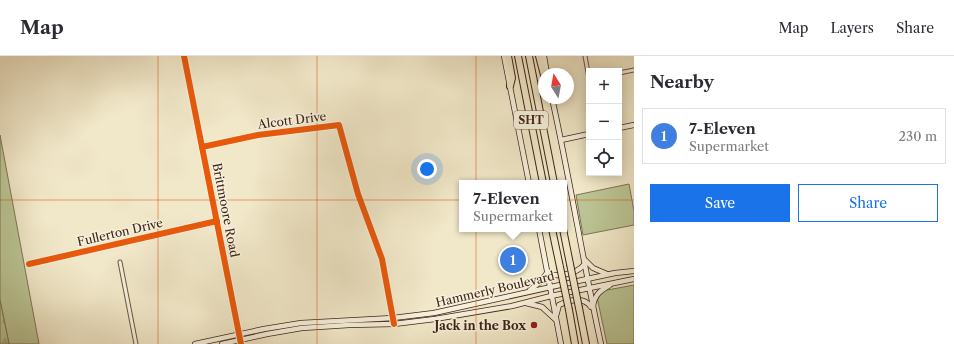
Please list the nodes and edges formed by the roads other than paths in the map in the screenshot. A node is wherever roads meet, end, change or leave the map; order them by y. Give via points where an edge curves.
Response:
1 (184, 56) edge
2 (504, 56) edge
3 (508, 56) edge
4 (518, 56) edge
5 (529, 56) edge
6 (539, 56) edge
7 (544, 56) edge
8 (585, 56) edge
9 (542, 68) edge
10 (546, 68) edge
11 (587, 68) edge
12 (634, 70) edge
13 (622, 72) edge
14 (510, 86) junction
15 (553, 104) edge
16 (634, 125) edge
17 (622, 127) edge
18 (586, 135) edge
19 (561, 140) junction
20 (202, 147) junction
21 (528, 180) edge
22 (542, 180) edge
23 (553, 180) edge
24 (217, 221) junction
25 (540, 232) edge
26 (553, 232) edge
27 (565, 232) edge
28 (583, 259) junction
29 (120, 262) dead end
30 (29, 264) dead end
31 (584, 265) junction
32 (634, 271) edge
33 (547, 272) junction
34 (607, 274) junction
35 (587, 279) junction
36 (634, 279) edge
37 (614, 283) junction
38 (549, 287) junction
39 (588, 288) junction
40 (528, 292) junction
41 (551, 296) junction
42 (526, 302) junction
43 (593, 310) junction
44 (393, 318) junction
45 (555, 319) junction
46 (394, 324) junction
47 (239, 334) junction
48 (241, 342) edge
49 (136, 344) edge
50 (195, 344) edge
51 (222, 344) edge
52 (561, 344) edge
53 (575, 344) edge
54 (586, 344) edge
55 (600, 344) edge

1 - 20 main road, Brittmoore Road
2 - 14 main road
3 - 14 highway via 512,78
4 - 22 highway, SHT
5 - 23 highway, SHT
6 - 9 highway
7 - 10 main road
8 - 11 street
12 - 13 street
14 - 21 main road
15 - 19 main road
16 - 17 main road
18 - 19 main road
19 - 28 main road
20 - 24 main road, Brittmoore Road
20 - 44 street, Alcott Drive via 258,136 340,125 358,194 382,260
24 - 30 street, Fullerton Drive
24 - 47 main road, Brittmoore Road
25 - 33 main road
26 - 53 highway, bridge
27 - 54 highway, bridge
28 - 31 main road
28 - 34 main road via 593,268
29 - 49 street
31 - 33 main road via 577,271 555,276
31 - 35 main road
32 - 34 main road, Hammerly Boulevard
33 - 38 main road
33 - 40 main road
34 - 35 main road, Hammerly Boulevard
35 - 38 main road, Hammerly Boulevard
35 - 39 main road
36 - 37 main road, Hammerly Boulevard
37 - 39 main road, Hammerly Boulevard
37 - 43 main road via 597,293
38 - 40 main road, Hammerly Boulevard
38 - 41 main road
39 - 41 main road, Hammerly Boulevard
39 - 43 main road
40 - 44 main road, Hammerly Boulevard via 434,314
41 - 42 main road, Hammerly Boulevard
41 - 45 main road
42 - 45 main road via 544,308
42 - 46 main road, Hammerly Boulevard
43 - 45 main road via 588,303 580,299 563,303 559,305
43 - 55 main road
44 - 46 street
44 - 47 main road, Hammerly Boulevard via 303,322
45 - 52 main road
46 - 48 main road, Hammerly Boulevard via 302,328
47 - 48 main road, Brittmoore Road
47 - 50 main road, Hammerly Boulevard
48 - 51 main road, Hammerly Boulevard

